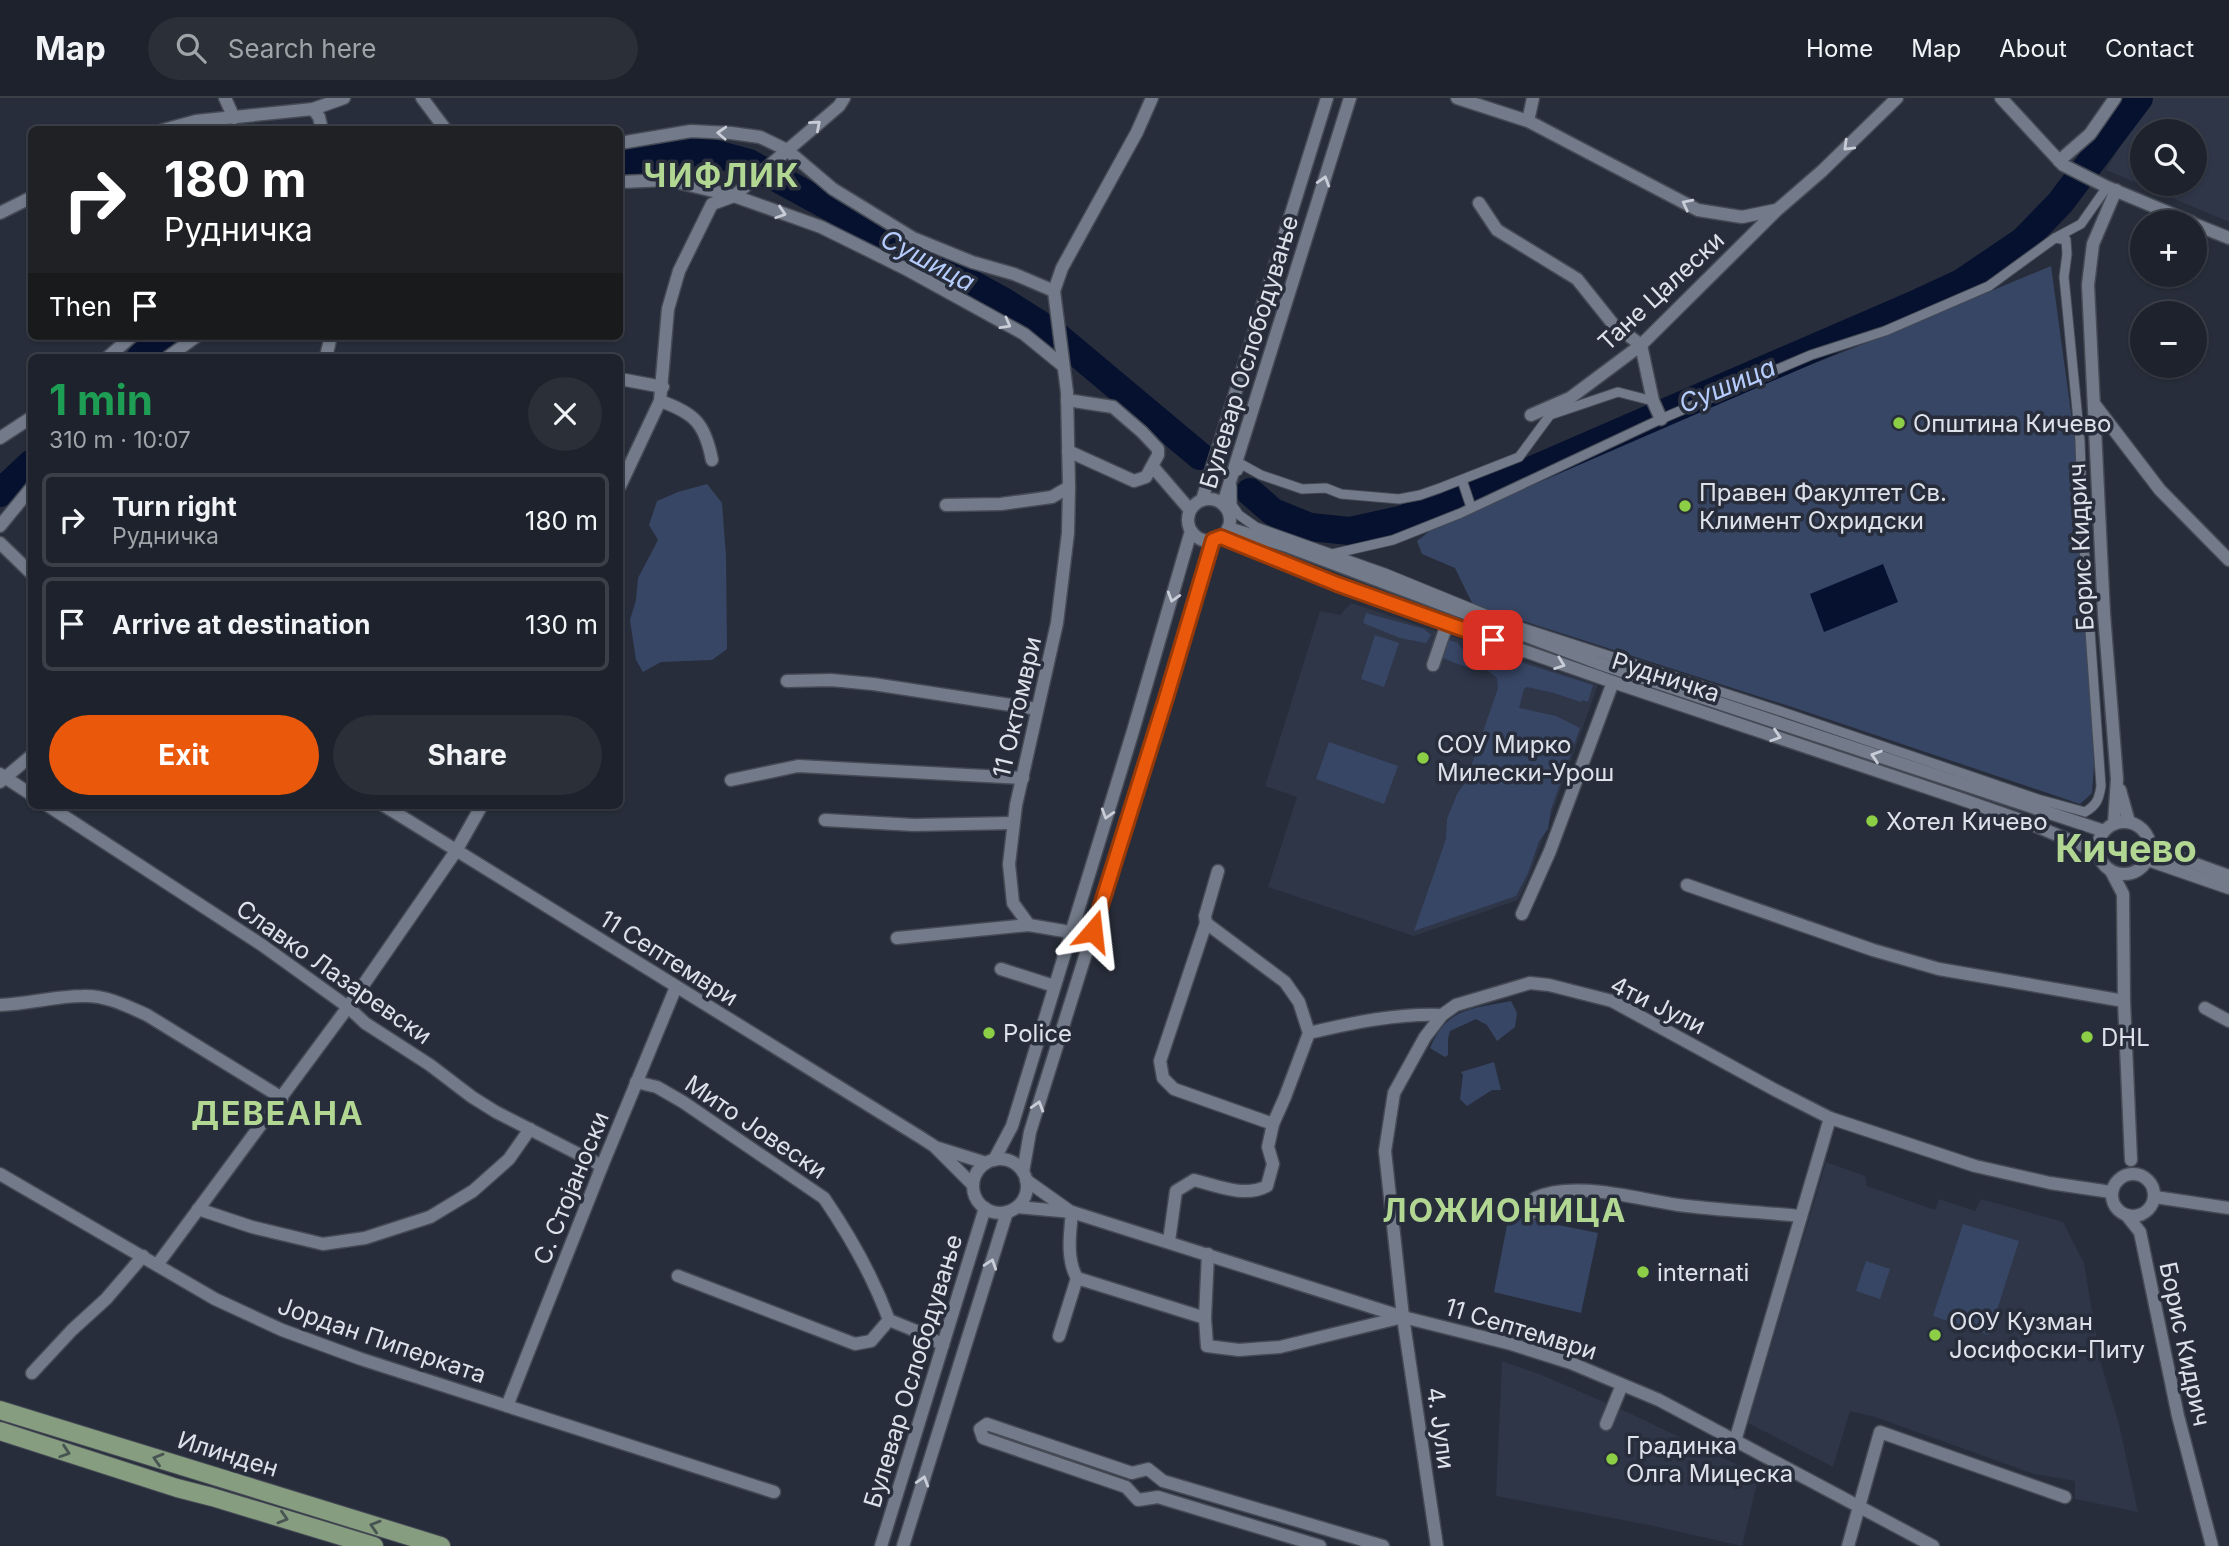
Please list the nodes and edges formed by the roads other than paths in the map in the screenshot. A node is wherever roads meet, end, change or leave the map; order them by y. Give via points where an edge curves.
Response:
1 (225, 98) edge
2 (344, 98) edge
3 (422, 98) edge
4 (844, 98) edge
5 (1152, 98) edge
6 (1327, 98) edge
7 (1350, 98) edge
8 (1457, 98) edge
9 (1533, 98) edge
10 (1897, 98) edge
11 (2115, 98) edge
12 (2004, 99) edge
13 (313, 109) junction
14 (234, 118) junction
15 (1528, 121) junction
16 (178, 126) edge
17 (321, 126) edge
18 (443, 126) edge
19 (623, 142) edge
20 (787, 150) junction
21 (2061, 163) junction
22 (623, 182) edge
23 (2108, 187) junction
24 (734, 196) junction
25 (28, 199) edge
26 (1479, 203) dead end
27 (1777, 210) junction
28 (2162, 210) edge
29 (0, 213) edge
30 (2207, 229) edge
31 (2055, 238) junction
32 (2229, 238) edge
33 (1054, 291) junction
34 (127, 340) edge
35 (191, 340) edge
36 (1641, 345) junction
37 (111, 354) edge
38 (172, 354) edge
39 (1062, 365) junction
40 (623, 380) edge
41 (663, 387) junction
42 (660, 401) junction
43 (1067, 401) junction
44 (1653, 401) junction
45 (2095, 405) junction
46 (1531, 415) dead end
47 (1661, 419) junction
48 (28, 420) edge
49 (0, 438) edge
50 (1068, 451) junction
51 (712, 460) dead end
52 (1153, 467) junction
53 (623, 480) edge
54 (1462, 480) junction
55 (1069, 487) junction
56 (28, 491) edge
57 (1223, 504) junction
58 (946, 505) dead end
59 (1471, 506) junction
60 (1194, 508) junction
61 (0, 526) edge
62 (1191, 531) junction
63 (1221, 535) junction
64 (0, 543) edge
65 (1332, 554) junction
66 (2229, 560) edge
67 (28, 570) edge
68 (1447, 624) junction
69 (1433, 665) dead end
70 (787, 681) dead end
71 (1613, 682) junction
72 (1037, 709) junction
73 (28, 758) edge
74 (2, 778) edge
75 (1023, 778) junction
76 (2117, 779) junction
77 (731, 780) dead end
78 (28, 793) edge
79 (53, 809) edge
80 (389, 809) edge
81 (480, 809) edge
82 (825, 820) dead end
83 (2129, 822) junction
84 (1013, 823) junction
85 (2109, 827) junction
86 (456, 851) junction
87 (2099, 853) junction
88 (2146, 859) junction
89 (1218, 871) dead end
90 (2111, 871) junction
91 (2229, 876) edge
92 (1687, 885) dead end
93 (2229, 888) edge
94 (2123, 894) junction
95 (1522, 914) dead end
96 (1206, 923) junction
97 (1029, 925) junction
98 (1070, 932) junction
99 (897, 937) dead end
100 (1001, 969) dead end
101 (1054, 986) junction
102 (676, 987) junction
103 (2124, 1001) junction
104 (0, 1005) edge
105 (348, 1007) junction
106 (2205, 1008) dead end
107 (1442, 1015) junction
108 (2229, 1021) edge
109 (1309, 1032) junction
110 (636, 1082) junction
111 (282, 1098) junction
112 (1830, 1118) junction
113 (1273, 1124) junction
114 (530, 1129) junction
115 (934, 1146) junction
116 (2131, 1160) junction
117 (990, 1161) junction
118 (602, 1167) junction
119 (0, 1174) edge
120 (2142, 1175) junction
121 (1024, 1176) junction
122 (2123, 1176) junction
123 (973, 1185) junction
124 (2111, 1192) junction
125 (2155, 1197) junction
126 (985, 1208) junction
127 (2229, 1208) edge
128 (198, 1209) junction
129 (1012, 1209) junction
130 (1072, 1212) junction
131 (2147, 1212) junction
132 (1529, 1215) dead end
133 (1801, 1216) junction
134 (2129, 1217) junction
135 (2140, 1232) junction
136 (1169, 1241) junction
137 (1208, 1254) junction
138 (143, 1256) junction
139 (157, 1265) junction
140 (678, 1276) dead end
141 (1077, 1278) junction
142 (1403, 1317) junction
143 (1205, 1318) junction
144 (889, 1320) junction
145 (1059, 1336) dead end
146 (943, 1345) junction
147 (32, 1373) dead end
148 (1622, 1385) junction
149 (507, 1406) junction
150 (0, 1410) edge
151 (1606, 1424) dead end
152 (0, 1431) edge
153 (1735, 1441) junction
154 (774, 1492) dead end
155 (2065, 1497) dead end
156 (1858, 1508) junction
157 (374, 1546) edge
158 (441, 1546) edge
159 (881, 1546) edge
160 (902, 1546) edge
161 (1321, 1546) edge
162 (1383, 1546) edge
163 (1437, 1546) edge
164 (1848, 1546) edge
165 (1933, 1546) edge
166 (2212, 1546) edge

1 - 14 street
2 - 13 street
3 - 18 street
20 -> 4 street
5 - 33 street
6 - 60 street, Булевар Ослободување
57 -> 7 street, Булевар Ослободување
8 - 15 street, Тане Цалески
9 - 15 street
10 -> 27 street, Тане Цалески
11 - 21 street via 2090,134
12 - 21 street
13 - 14 street
13 - 17 street
14 - 16 street
27 -> 15 street, Тане Цалески via 1742,217 1698,210
20 -> 19 street via 760,137 691,131
20 - 24 street
20 - 33 street via 833,188 913,238
21 - 23 street
22 - 24 street via 668,180
23 - 28 street
23 - 31 street via 2081,223
23 - 45 street, Борис Кидрич via 2088,285
24 -> 39 street via 821,227 904,268 1024,334
24 - 41 street via 712,204 679,271 668,309
25 - 29 street
26 - 36 street via 1497,230 1577,279 1613,324
27 - 36 street, Тане Цалески
30 - 32 street
31 - 47 street via 1989,286
31 - 65 street via 2066,240 2064,277 2082,469 2101,786 2099,799 2085,812 1505,622
33 - 39 street
34 - 37 street
35 - 38 street
36 - 44 street
36 - 46 street, Тане Цалески via 1570,398
39 - 43 street, 11 Октомври
40 - 41 street
41 - 42 street
42 - 51 street via 695,419 707,436
42 - 53 street
43 - 50 street, 11 Октомври
43 - 52 street via 1113,407 1121,413 1158,449
44 - 47 street
44 - 54 street via 1618,392 1550,415 1519,457
45 - 66 street via 2160,490
45 - 76 street, Борис Кидрич
47 - 59 street
48 - 49 street
50 - 52 street via 1134,481 1146,477
50 - 55 street, 11 Октомври
52 - 60 street
54 - 59 street
54 - 65 street via 1420,495 1373,498 1326,488 1302,489 1241,464 1231,491 1239,515 1255,527
55 - 58 street via 1052,497
55 - 72 street, 11 Октомври via 1057,623
56 - 61 street
57 - 60 street via 1215,499
57 - 63 street, Булевар Ослободување via 1229,512
59 - 65 street via 1393,540
60 - 62 street
62 - 63 street, Рудничка via 1200,539
62 -> 98 street
63 - 68 street, Рудничка
85 -> 63 street, Рудничка via 1598,663 1284,545
121 -> 63 street, Булевар Ослободување via 1030,1132
64 - 67 street
68 - 69 street
68 -> 71 street, Рудничка
70 - 72 street via 873,684
71 -> 87 street, Рудничка via 1958,797
71 - 95 street
72 - 75 street, 11 Октомври
73 - 74 street
74 - 78 street
75 - 77 street via 798,766
75 - 84 street, 11 Октомври
76 - 83 street, Борис Кидрич
76 - 85 street, Борис Кидрич
79 - 105 street, Славко Лазаревски via 262,945
80 - 86 street, 11 Септември
81 - 86 street
82 - 84 street via 914,825
83 - 85 street
83 - 88 street via 2147,834
84 - 97 street, 11 Октомври via 1009,864 1013,903
85 - 87 street
86 - 102 street, 11 Септември
86 - 105 street
87 - 90 street
88 - 90 street via 2125,874
88 - 91 street
88 - 93 street
88 - 94 street
89 - 96 street
90 - 94 street
92 - 103 street via 1939,969
94 - 103 street
96 - 109 street via 1285,982
96 - 113 street via 1160,1062 1163,1078 1174,1089
97 - 98 street
97 - 99 street
98 - 101 street
100 - 101 street
101 - 117 street via 1012,1126
102 - 110 street, С. Стојаноски
102 - 115 street, 11 Септември
103 - 116 street
104 - 111 street via 106,998 147,1015
105 - 111 street
105 - 114 street, Славко Лазаревски via 472,1097
106 - 108 street
107 - 109 street
107 - 112 street, 4ти Јули via 1457,1005 1530,983 1599,998
107 - 142 street, 4ти Јули via 1394,1093 1385,1150
109 - 113 street
110 - 118 street, С. Стојаноски
110 - 144 street, Мито Јовески via 657,1087 683,1102 824,1198
111 - 128 street
112 - 124 street, 4ти Јули via 1975,1166
112 - 133 street
113 - 136 street via 1268,1147 1273,1164 1267,1186 1239,1192 1194,1180 1176,1191
114 - 118 street, Славко Лазаревски
114 - 128 street via 509,1159 473,1191 430,1217 365,1238 323,1244
115 - 117 street, 11 Септември
115 - 123 street, 11 Септември
116 - 120 street
116 - 122 street
117 - 121 street via 1010,1161
117 - 123 street via 979,1169
118 - 149 street, С. Стојаноски
119 - 138 street, Јордан Пиперката
120 - 122 street
120 - 125 street
121 - 129 street via 1025,1194
121 - 130 street, 11 Септември
122 - 124 street
123 - 126 street via 977,1201
124 - 134 street via 2117,1209
125 - 127 street
125 - 131 street
126 - 129 street via 995,1212
126 - 146 street, Булевар Ослободување
128 - 139 street
129 - 130 street, 11 Септември
160 -> 129 street, Булевар Ослободување
130 - 136 street, 11 Септември
130 - 141 street via 1069,1243
131 - 134 street
131 - 135 street
132 - 133 street via 1535,1198 1545,1194 1599,1191 1680,1205
133 - 153 street
134 - 135 street
135 - 166 street, Борис Кидрич via 2178,1416
136 - 137 street, 11 Септември
137 - 142 street, 11 Септември
137 - 143 street
138 - 139 street, Јордан Пиперката
138 - 147 street
139 - 149 street, Јордан Пиперката via 282,1330
140 - 144 street via 855,1344 871,1341
141 - 143 street
141 - 145 street
142 - 143 street via 1280,1347 1239,1350 1207,1346
142 - 148 street, 11 Септември via 1511,1344
142 - 163 street, 4. Јули
144 - 146 street
146 - 159 street, Булевар Ослободување
148 - 151 street
148 - 153 street, 11 Септември
149 - 154 street, Јордан Пиперката
158 -> 150 main road, Илинден
152 -> 157 main road, Илинден
153 - 156 street, 11 Септември
155 - 156 street via 1880,1432
156 - 164 street
156 - 165 street, 11 Септември
161 - 162 street via 1158,1497 1138,1500 1126,1487 983,1438 981,1429 987,1424 1132,1473 1148,1469 1163,1481

